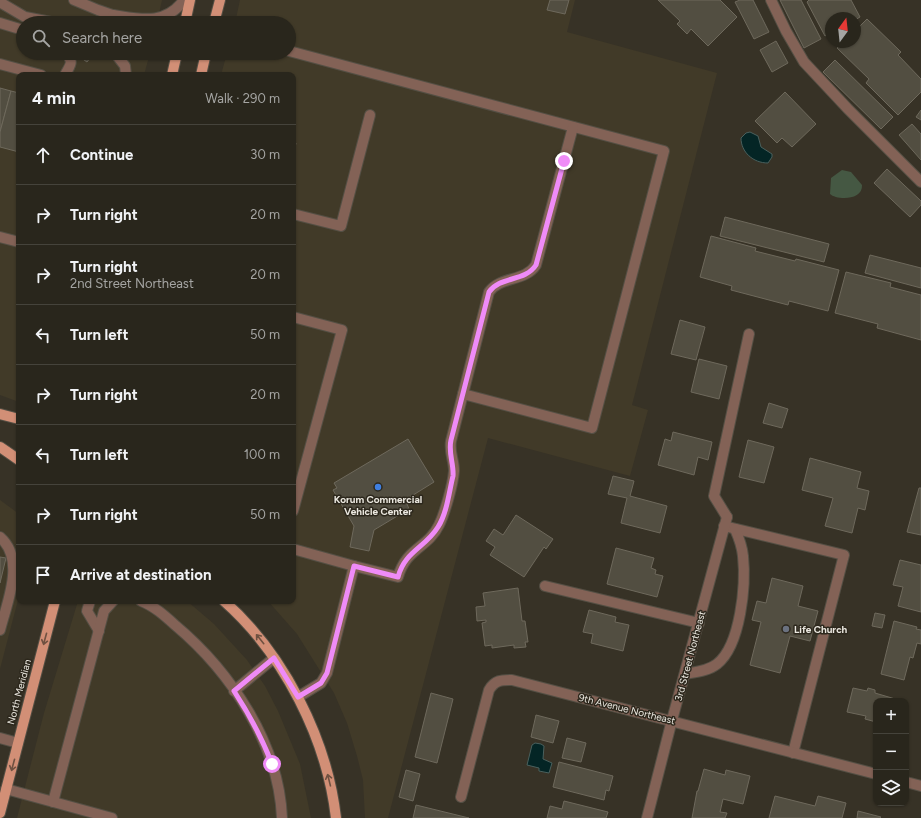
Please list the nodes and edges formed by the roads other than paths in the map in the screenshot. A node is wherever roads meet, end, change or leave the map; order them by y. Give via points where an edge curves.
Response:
1 (75, 0) edge
2 (184, 0) edge
3 (190, 0) edge
4 (220, 0) edge
5 (771, 0) edge
6 (3, 4) edge
7 (112, 15) junction
8 (23, 16) edge
9 (115, 16) edge
10 (122, 16) edge
11 (163, 16) edge
12 (187, 16) edge
13 (216, 16) edge
14 (0, 23) edge
15 (16, 28) edge
16 (296, 53) edge
17 (71, 60) edge
18 (120, 60) edge
19 (172, 60) edge
20 (176, 60) edge
21 (204, 60) edge
22 (0, 64) edge
23 (173, 71) edge
24 (30, 72) edge
25 (66, 72) edge
26 (126, 72) edge
27 (202, 72) edge
28 (370, 115) dead end
29 (573, 127) junction
30 (921, 182) edge
31 (296, 215) edge
32 (0, 237) edge
33 (16, 241) edge
34 (296, 318) edge
35 (749, 334) dead end
36 (463, 394) junction
37 (0, 414) edge
38 (16, 417) edge
39 (0, 447) edge
40 (16, 458) edge
41 (296, 500) edge
42 (726, 522) junction
43 (735, 529) junction
44 (0, 536) edge
45 (296, 550) edge
46 (354, 566) junction
47 (545, 586) dead end
48 (54, 604) edge
49 (89, 604) edge
50 (110, 604) edge
51 (153, 604) edge
52 (227, 604) edge
53 (699, 623) junction
54 (0, 630) edge
55 (99, 631) junction
56 (274, 658) junction
57 (685, 674) junction
58 (234, 691) junction
59 (298, 697) junction
60 (672, 720) junction
61 (0, 738) edge
62 (18, 743) junction
63 (793, 753) junction
64 (873, 773) edge
65 (909, 783) edge
66 (921, 786) edge
67 (6, 789) junction
68 (461, 797) dead end
69 (53, 802) junction
70 (0, 813) edge
71 (112, 818) edge
72 (282, 818) edge
73 (336, 818) edge
74 (647, 818) edge

1 - 7 street
2 - 11 street via 174,11
3 - 12 main road
4 - 13 main road
5 - 30 street via 804,62
6 - 8 street
7 - 9 street
7 - 10 street
14 - 15 street
16 - 29 street
17 - 25 street
18 - 26 street
19 - 23 street
20 - 23 main road
21 - 27 main road
22 - 24 street
28 - 31 street via 341,226
29 - 36 street via 538,260 529,273 498,284 489,292
29 - 36 street via 664,151 592,428
32 - 33 street
34 - 41 street via 342,330
35 - 42 street via 714,496
36 - 46 street via 450,448 453,476 439,526 408,556 398,577
37 - 38 main road
39 - 40 main road
42 - 43 street
42 - 53 street, 3rd Street Northeast
43 - 57 street via 741,545 744,572 741,602 731,644 728,652 709,669
43 - 63 street via 844,555
44 - 54 street via 9,549 13,568 13,582
45 - 46 street
46 - 59 street via 327,673 321,683
47 - 53 street
48 -> 62 main road, North Meridian
49 - 55 street via 87,611
50 - 55 street via 104,611
51 - 58 street via 207,655
56 -> 52 main road via 261,640
53 - 57 street, 3rd Street Northeast
55 - 69 street
56 - 58 street
56 - 59 main road
57 - 60 street, 3rd Street Northeast
58 - 72 street via 247,710 266,750 279,788
73 -> 59 main road via 328,775
60 - 63 street, 9th Avenue Northeast
60 - 68 street, 9th Avenue Northeast via 512,680 500,680 493,683 489,690
60 - 74 street, 3rd Street Northeast
61 - 62 street
62 -> 67 main road, North Meridian
63 - 64 street, 9th Avenue Northeast
65 - 66 street
67 - 69 street
67 - 70 main road, North Meridian
69 - 71 street

